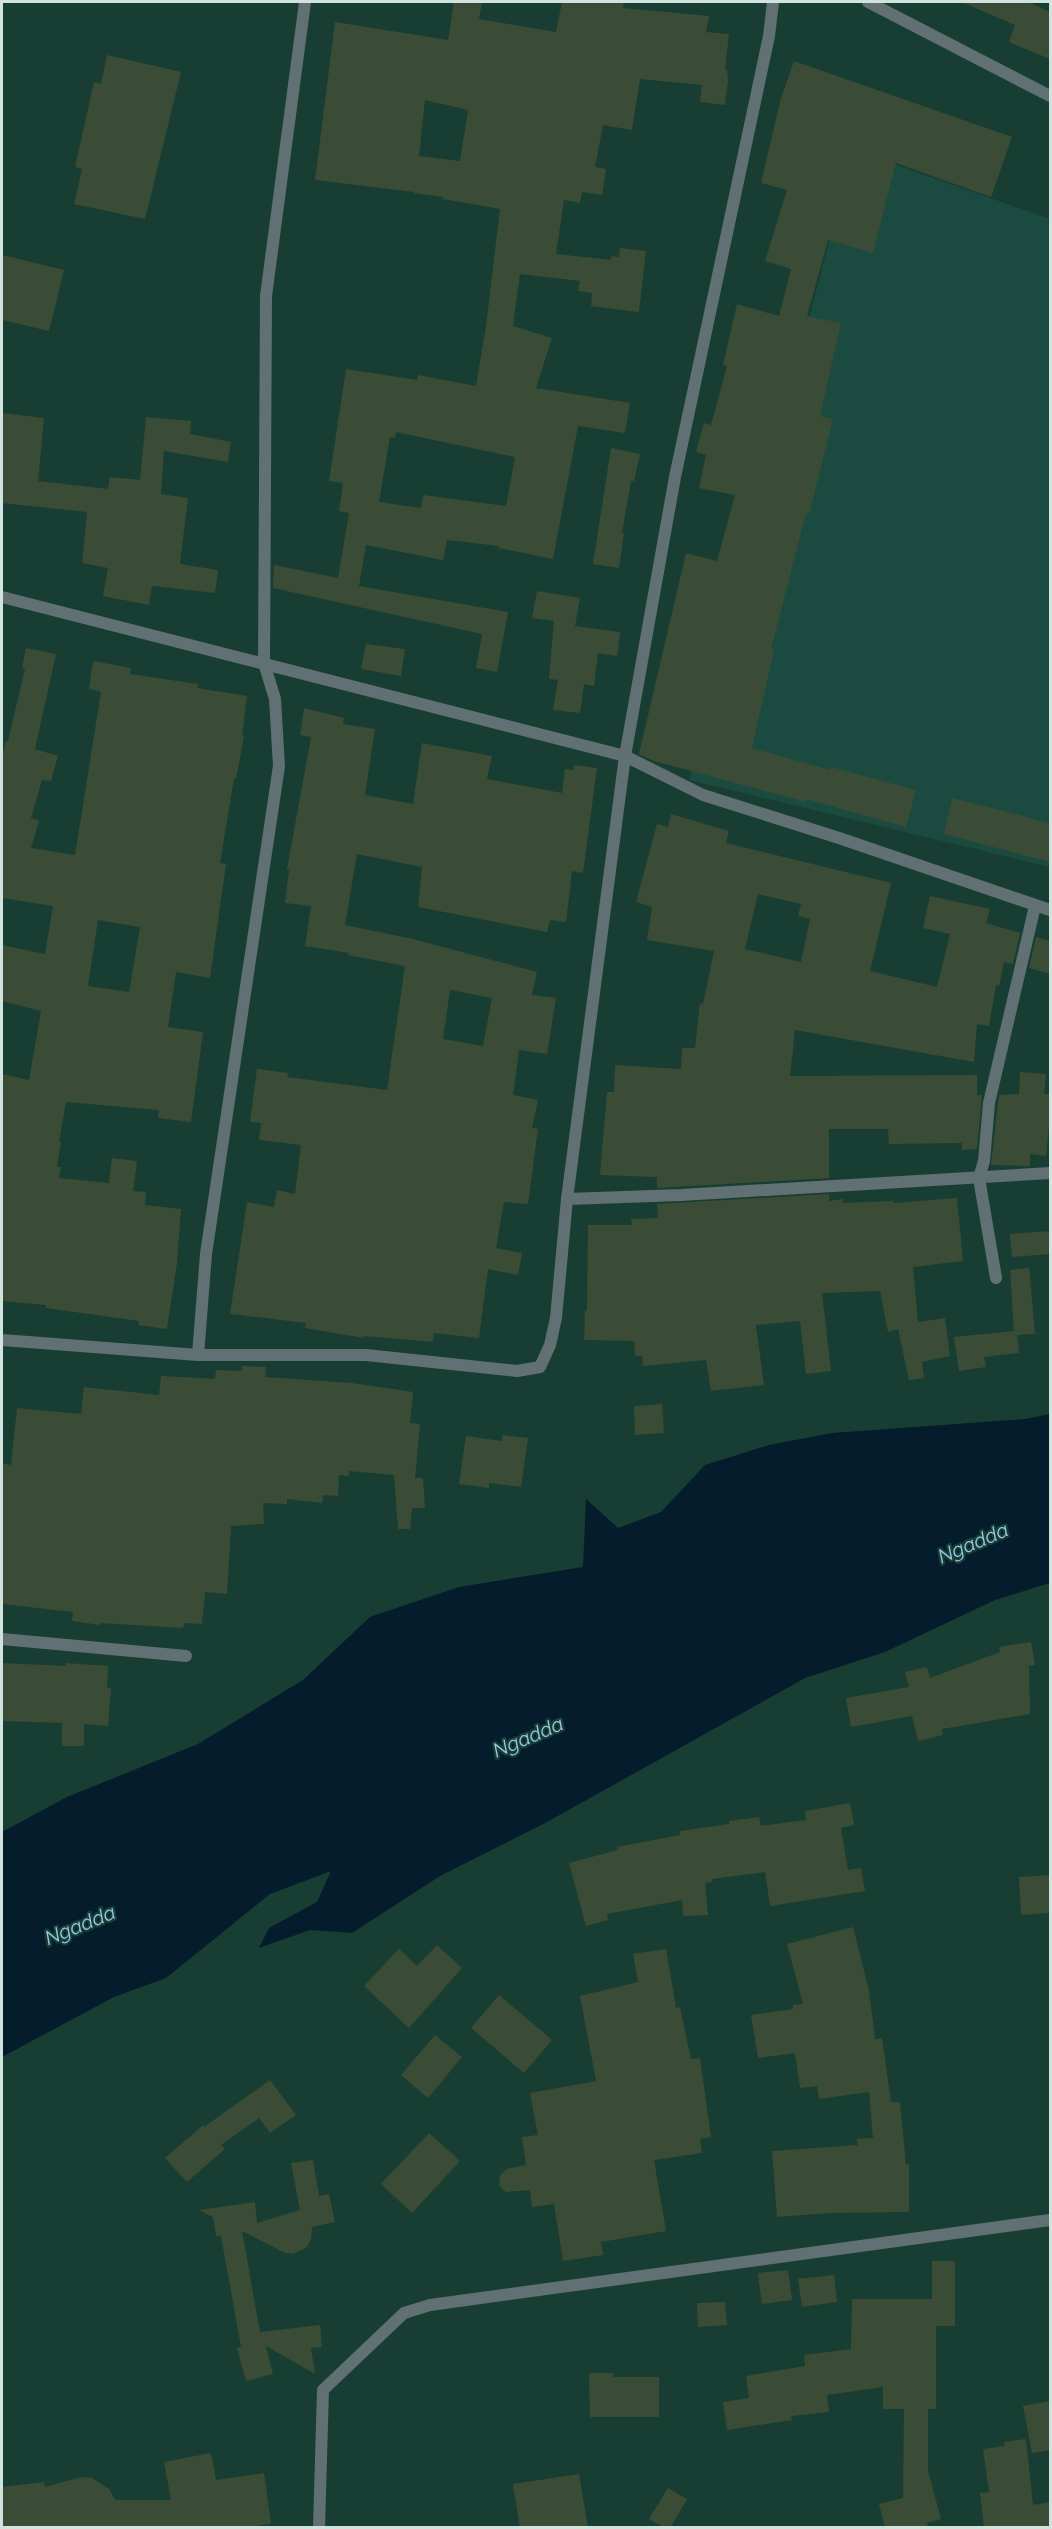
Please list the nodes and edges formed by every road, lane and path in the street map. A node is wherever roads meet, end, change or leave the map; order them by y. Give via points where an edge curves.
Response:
1 (305, 2) edge
2 (773, 2) edge
3 (868, 2) edge
4 (1050, 96) edge
5 (2, 597) edge
6 (264, 663) junction
7 (625, 756) junction
8 (1035, 906) junction
9 (1050, 910) edge
10 (1050, 1173) edge
11 (980, 1178) junction
12 (567, 1199) junction
13 (996, 1278) dead end
14 (2, 1340) edge
15 (198, 1355) junction
16 (2, 1639) edge
17 (186, 1656) dead end
18 (1050, 2220) edge
19 (319, 2528) edge

1 - 6 street via 266,296
2 - 7 street via 767,47 675,477
3 - 4 street
5 - 6 street
6 - 7 street
6 - 15 street via 275,699 279,766 206,1254
7 - 8 street via 704,795
7 - 12 street
8 - 9 street
8 - 11 street via 989,1103
10 - 11 street
11 - 12 street
11 - 13 street
12 - 15 street via 556,1317 540,1367 517,1371 366,1355
14 - 15 street
16 - 17 street
18 - 19 street via 430,2305 404,2313 323,2390

